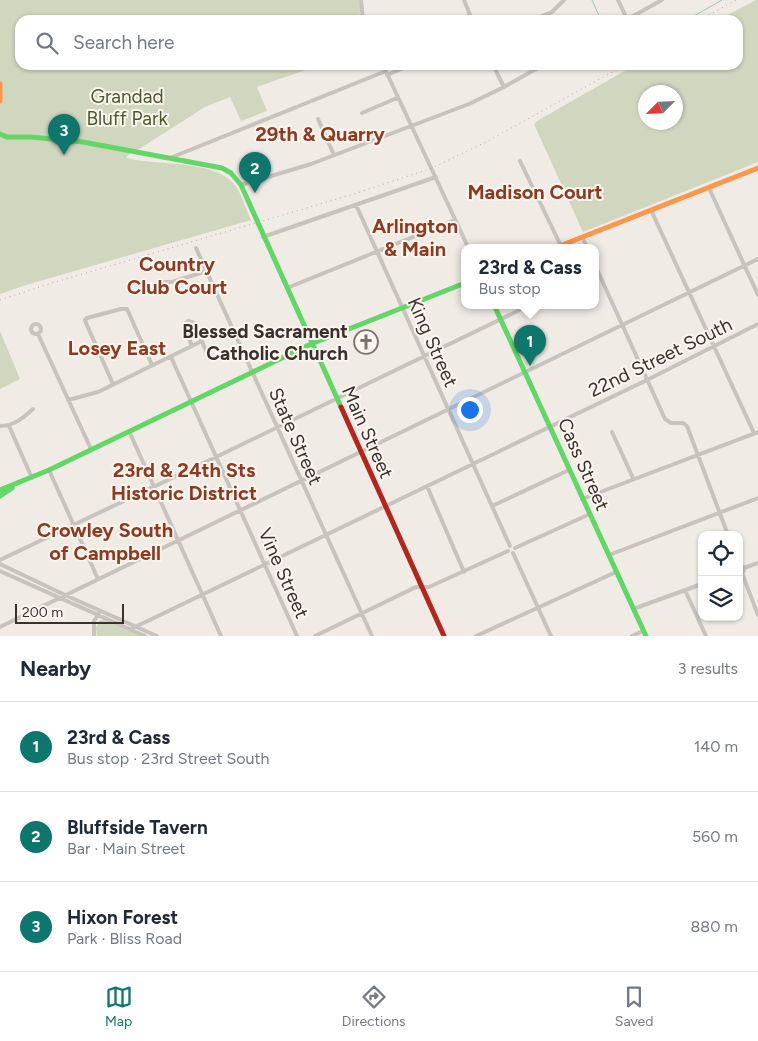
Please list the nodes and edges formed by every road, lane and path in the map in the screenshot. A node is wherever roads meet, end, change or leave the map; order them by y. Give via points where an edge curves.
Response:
1 (361, 0) edge
2 (464, 0) edge
3 (564, 0) edge
4 (618, 0) edge
5 (662, 0) edge
6 (362, 15) edge
7 (470, 15) edge
8 (544, 15) edge
9 (624, 15) edge
10 (635, 15) edge
11 (386, 70) edge
12 (396, 70) edge
13 (496, 70) edge
14 (534, 70) edge
15 (387, 73) junction
16 (0, 84) edge
17 (504, 87) junction
18 (398, 98) junction
19 (0, 101) edge
20 (362, 112) dead end
21 (318, 119) dead end
22 (410, 126) junction
23 (0, 134) edge
24 (334, 155) junction
25 (170, 158) junction
26 (520, 161) dead end
27 (758, 168) edge
28 (436, 177) junction
29 (241, 185) junction
30 (709, 188) junction
31 (356, 205) junction
32 (651, 210) junction
33 (455, 220) junction
34 (263, 238) junction
35 (582, 238) junction
36 (467, 244) edge
37 (558, 244) edge
38 (567, 244) edge
39 (585, 244) edge
40 (196, 248) dead end
41 (376, 250) junction
42 (758, 259) edge
43 (744, 266) junction
44 (207, 271) junction
45 (599, 278) edge
46 (161, 282) dead end
47 (461, 285) edge
48 (287, 288) junction
49 (689, 293) junction
50 (758, 295) edge
51 (402, 307) junction
52 (496, 309) edge
53 (522, 309) edge
54 (501, 319) junction
55 (758, 324) edge
56 (623, 325) junction
57 (38, 334) dead end
58 (202, 342) junction
59 (311, 344) junction
60 (192, 346) junction
61 (713, 346) junction
62 (171, 356) junction
63 (211, 356) dead end
64 (424, 356) junction
65 (152, 366) junction
66 (252, 372) junction
67 (525, 372) junction
68 (647, 380) junction
69 (113, 384) junction
70 (336, 399) junction
71 (68, 400) junction
72 (191, 401) junction
73 (33, 409) dead end
74 (448, 410) junction
75 (0, 426) edge
76 (9, 426) junction
77 (550, 426) junction
78 (277, 427) junction
79 (128, 431) junction
80 (612, 432) dead end
81 (756, 433) edge
82 (91, 449) junction
83 (361, 452) junction
84 (698, 454) junction
85 (216, 457) junction
86 (472, 464) junction
87 (49, 470) junction
88 (570, 470) junction
89 (32, 478) junction
90 (633, 478) junction
91 (302, 481) junction
92 (15, 485) junction
93 (427, 486) junction
94 (154, 487) junction
95 (0, 490) edge
96 (0, 496) edge
97 (758, 498) edge
98 (582, 499) junction
99 (492, 506) junction
100 (385, 507) junction
101 (241, 511) junction
102 (719, 512) junction
103 (590, 514) junction
104 (74, 525) junction
105 (726, 531) edge
106 (326, 535) junction
107 (179, 541) junction
108 (512, 550) junction
109 (609, 555) junction
110 (0, 562) edge
111 (758, 563) edge
112 (265, 565) junction
113 (743, 570) edge
114 (0, 571) edge
115 (464, 572) junction
116 (616, 572) junction
117 (743, 574) edge
118 (98, 579) junction
119 (698, 585) edge
120 (422, 587) junction
121 (685, 590) junction
122 (202, 594) junction
123 (65, 595) junction
124 (59, 598) junction
125 (538, 608) junction
126 (634, 609) junction
127 (100, 612) junction
128 (362, 614) junction
129 (758, 615) edge
130 (0, 627) edge
131 (136, 627) junction
132 (131, 629) junction
133 (645, 633) edge
134 (94, 636) edge
135 (145, 636) edge
136 (157, 636) edge
137 (221, 636) edge
138 (297, 636) edge
139 (316, 636) edge
140 (372, 636) edge
141 (444, 636) edge
142 (476, 636) edge
143 (551, 636) edge
144 (632, 636) edge
145 (706, 636) edge

1 - 6 street
2 - 7 street
3 - 8 street
4 - 9 street
5 - 10 street
11 - 15 street
12 - 15 street
13 - 17 street
14 - 17 street
15 - 18 street
15 - 25 street
16 - 19 street
17 - 22 street
18 - 20 street
18 - 22 street
21 - 24 street
22 - 24 street
22 - 28 street
23 - 25 street via 83,142
24 - 29 street
25 - 29 street via 222,168
26 - 37 street
27 - 30 street
28 - 31 street
28 - 33 street
29 - 34 street, Main Street
30 - 32 street
30 - 43 street
31 - 34 street
31 - 41 street, King Street
32 - 35 street
32 - 49 street
33 - 36 street
33 - 41 street
34 - 48 street, Main Street
35 - 38 street
35 - 39 street
40 - 44 street, State Street
41 - 48 street
41 - 51 street, King Street
42 - 43 street
43 - 49 street
43 - 50 street
44 - 46 street via 172,282
44 - 66 street, State Street
45 - 56 street
47 - 51 street
48 - 59 street, Main Street
49 - 56 street
49 - 61 street
51 - 59 street
51 - 64 street, King Street
52 - 54 street, Cass Street
53 - 54 street
54 - 64 street
54 - 67 street, Cass Street
55 - 61 street, 22nd Street South
56 - 67 street
56 - 68 street
57 - 71 street
58 - 60 street
58 - 60 street via 194,324 186,322 185,329
58 - 63 street
59 - 66 street
59 - 70 street, Main Street
60 - 62 street
61 - 68 street, 22nd Street South
61 - 81 street
62 - 65 street
62 - 72 street, Vine Street
64 - 70 street
64 - 74 street, King Street
65 - 69 street
65 - 69 street via 127,309 85,320
66 - 72 street
66 - 78 street, State Street
67 - 74 street
67 - 77 street, Cass Street
68 - 77 street, 22nd Street South
68 - 84 street via 668,422 686,424
69 - 71 street
70 - 78 street
70 - 83 street, Main Street
71 - 82 street
72 - 79 street
72 - 85 street, Vine Street
73 - 76 street
74 - 83 street
74 - 86 street, King Street
75 - 76 street
76 - 89 street
77 - 86 street, 22nd Street South
77 - 88 street, Cass Street
78 - 85 street
78 - 91 street, State Street
79 - 82 street
79 - 94 street
80 - 90 street
81 - 84 street
82 - 87 street
83 - 91 street
83 - 100 street, Main Street
84 - 90 street
84 - 102 street
85 - 94 street
85 - 101 street, Vine Street
86 - 93 street, 22nd Street South
86 - 99 street, King Street
87 - 89 street
87 - 104 street
88 - 98 street, Cass Street
88 - 99 street
89 - 92 street
90 - 98 street
91 - 101 street
91 - 106 street, State Street
92 - 95 street
92 - 96 street
93 - 100 street, 22nd Street South
93 - 115 street
94 - 104 street
94 - 107 street
97 - 102 street
98 - 103 street, Cass Street
99 - 108 street, King Street
100 - 106 street, 22nd Street South
100 - 120 street, Main Street
101 - 107 street
101 - 112 street, Vine Street
102 - 105 street
102 - 109 street
103 - 108 street
103 - 109 street, Cass Street
104 - 110 street
104 - 118 street
106 - 112 street, 22nd Street South
106 - 128 street, State Street
107 - 118 street
107 - 122 street
108 - 115 street
108 - 125 street
109 - 116 street, Cass Street
110 - 123 street
111 - 113 street
112 - 122 street, 22nd Street South
112 - 138 street, Vine Street
114 - 124 street
115 - 120 street
116 - 125 street
116 - 126 street, Cass Street
117 - 129 street
118 - 123 street
119 - 121 street
120 - 128 street
120 - 141 street, Main Street
121 - 126 street
121 - 145 street
122 - 131 street, 22nd Street South
122 - 137 street
123 - 124 street
123 - 127 street
124 - 127 street
124 - 130 street
125 - 142 street
125 - 143 street
126 - 133 street, Cass Street
127 - 131 street
127 - 132 street
127 - 134 street via 94,621
128 - 139 street
128 - 140 street, State Street
131 - 132 street, 22nd Street South
131 - 136 street
132 - 135 street
133 - 144 street

